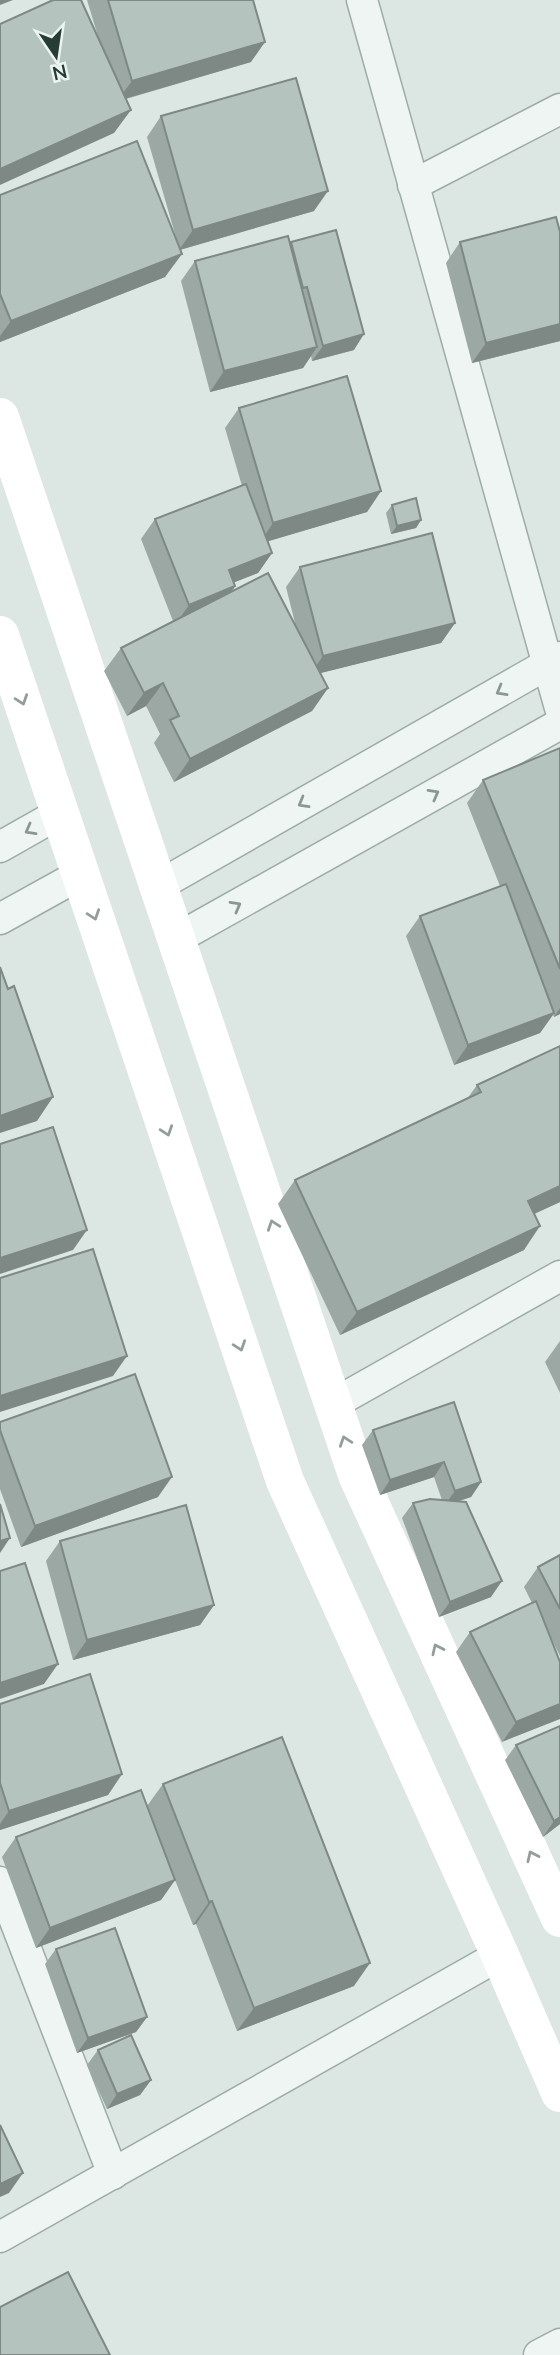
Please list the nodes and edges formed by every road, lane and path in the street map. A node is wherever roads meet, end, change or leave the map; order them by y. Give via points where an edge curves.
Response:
1 (362, 0) edge
2 (560, 109) edge
3 (414, 185) junction
4 (0, 417) edge
5 (0, 635) edge
6 (554, 661) edge
7 (560, 708) edge
8 (560, 724) edge
9 (60, 813) junction
10 (0, 847) edge
11 (80, 874) junction
12 (158, 886) junction
13 (0, 919) edge
14 (176, 939) junction
15 (560, 1276) edge
16 (333, 1404) junction
17 (0, 1882) edge
18 (556, 1897) edge
19 (500, 1955) junction
20 (560, 2093) edge
21 (113, 2174) junction
22 (0, 2237) edge
23 (560, 2344) edge
24 (539, 2355) edge

1 - 3 street
2 - 3 street
3 - 6 street
4 - 12 main road
5 -> 9 main road
6 - 7 street
6 -> 12 street
14 -> 8 street
9 -> 10 street
9 - 11 main road
11 - 13 street
11 -> 19 main road via 285,1481
12 - 14 main road
16 -> 14 main road
15 - 16 street
18 -> 16 main road via 357,1475
17 - 21 street
19 - 20 main road
19 - 21 street
21 - 22 street
23 - 24 street

